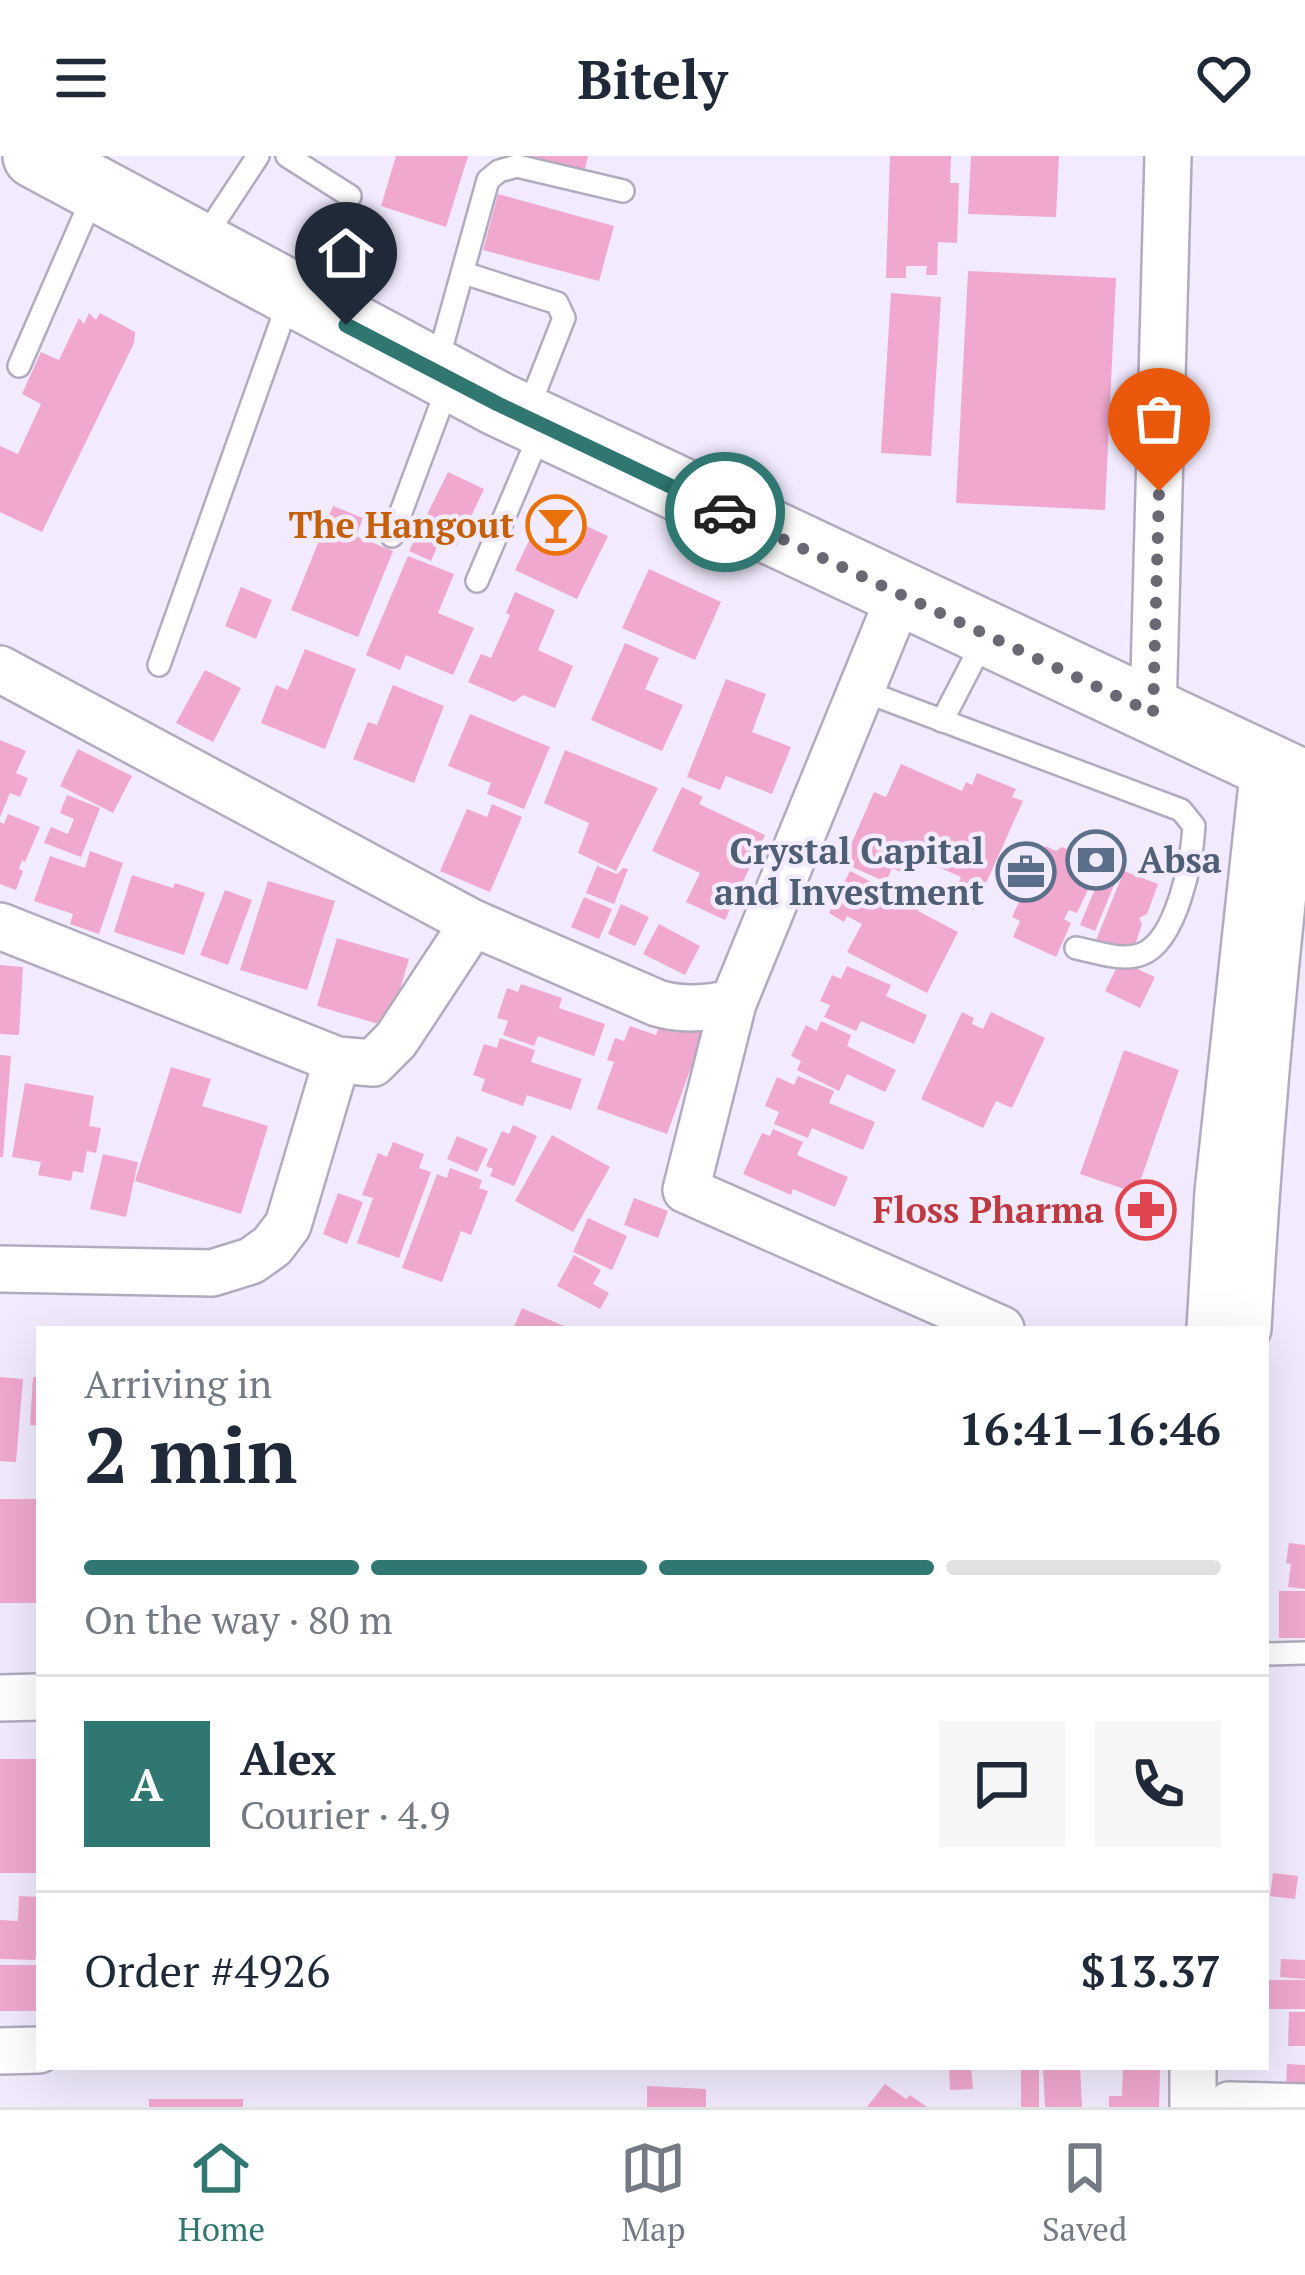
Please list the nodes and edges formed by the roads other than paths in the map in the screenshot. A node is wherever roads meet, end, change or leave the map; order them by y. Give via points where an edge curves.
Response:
1 (35, 156) edge
2 (258, 156) edge
3 (287, 156) edge
4 (1168, 156) edge
5 (103, 173) edge
6 (622, 191) dead end
7 (350, 196) dead end
8 (200, 243) junction
9 (464, 273) junction
10 (291, 293) junction
11 (19, 366) dead end
12 (442, 375) junction
13 (534, 421) junction
14 (392, 536) dead end
15 (477, 581) dead end
16 (900, 595) junction
17 (986, 636) junction
18 (159, 665) dead end
19 (0, 669) edge
20 (860, 690) junction
21 (1153, 713) junction
22 (942, 721) junction
23 (1288, 776) edge
24 (473, 923) junction
25 (0, 926) edge
26 (1076, 948) dead end
27 (733, 1003) junction
28 (337, 1060) junction
29 (0, 1268) edge
30 (994, 1326) edge
31 (1210, 1326) edge
32 (1248, 1326) edge
33 (1305, 1653) edge
34 (1269, 1654) edge
35 (36, 1697) edge
36 (0, 1698) edge
37 (36, 2050) edge
38 (0, 2051) edge
39 (1196, 2070) edge
40 (1220, 2097) edge
41 (1305, 2107) edge

1 - 5 main road
2 - 8 lane
3 - 7 lane
4 - 21 street
5 - 8 main road
5 - 11 lane
6 - 9 lane via 517,166 499,171 488,180
8 - 10 main road
9 - 12 lane
9 - 13 lane via 562,310
10 - 12 main road
10 - 18 lane
12 - 13 main road
12 - 14 lane
13 - 15 lane
13 - 16 main road
16 - 17 main road
16 - 20 street
17 - 21 main road
17 - 22 lane
19 - 24 street
20 - 22 lane
20 - 27 street
21 - 23 main road
22 - 26 lane via 1181,811 1194,826 1169,929 1157,945 1123,957
23 - 31 street via 1218,1192
23 - 32 street
24 - 27 street via 657,1004
24 - 28 street via 396,1040 373,1063
25 - 28 street
27 - 30 street via 686,1190
28 - 29 street via 288,1225 251,1261 212,1273
33 - 34 lane
35 - 36 street
37 - 38 street
39 - 40 street
40 - 41 street

